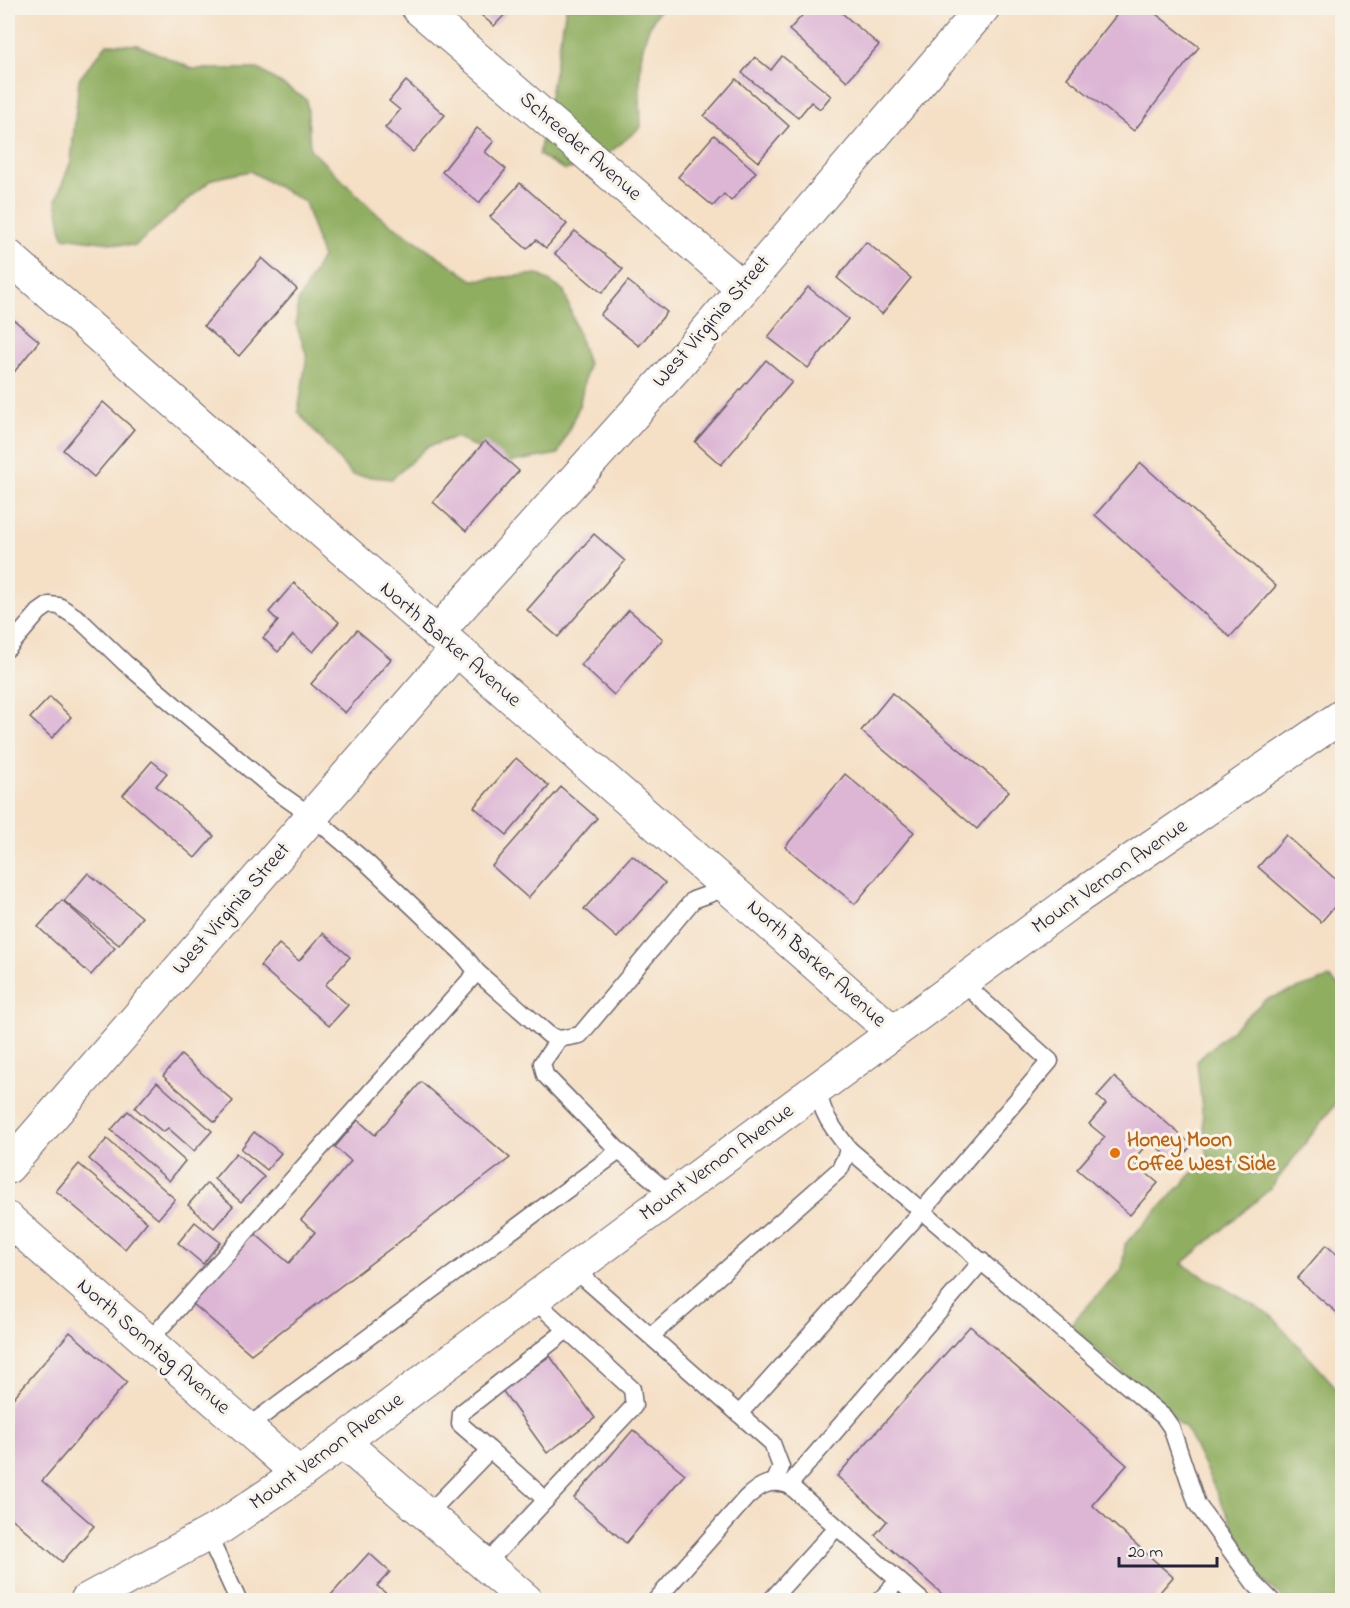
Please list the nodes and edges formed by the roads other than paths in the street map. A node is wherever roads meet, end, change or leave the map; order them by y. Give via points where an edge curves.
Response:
1 (418, 8) edge
2 (983, 8) edge
3 (8, 256) edge
4 (742, 287) junction
5 (446, 642) junction
6 (8, 648) edge
7 (1342, 716) edge
8 (313, 817) junction
9 (733, 890) junction
10 (477, 972) junction
11 (962, 982) junction
12 (894, 1032) junction
13 (559, 1039) junction
14 (819, 1089) junction
15 (849, 1149) junction
16 (619, 1151) junction
17 (8, 1167) edge
18 (672, 1196) junction
19 (922, 1210) junction
20 (8, 1219) edge
21 (982, 1261) junction
22 (574, 1269) junction
23 (533, 1299) junction
24 (567, 1330) junction
25 (651, 1336) junction
26 (148, 1342) junction
27 (740, 1414) junction
28 (246, 1428) junction
29 (343, 1442) junction
30 (490, 1450) junction
31 (299, 1474) junction
32 (782, 1483) junction
33 (546, 1500) junction
34 (427, 1515) junction
35 (837, 1527) junction
36 (208, 1535) junction
37 (485, 1565) junction
38 (898, 1581) junction
39 (87, 1600) edge
40 (238, 1600) edge
41 (526, 1600) edge
42 (656, 1600) edge
43 (771, 1600) edge
44 (880, 1600) edge
45 (921, 1600) edge
46 (1271, 1600) edge

1 - 4 main road, Schreeder Avenue
2 - 4 main road, West Virginia Street
3 - 5 main road, North Barker Avenue
4 - 5 main road, West Virginia Street
5 - 8 main road, West Virginia Street
5 - 9 main road, North Barker Avenue
6 - 8 lane via 39,612 49,605 59,606 265,782
7 - 11 main road, Mount Vernon Avenue via 1068,904
8 - 10 lane via 375,870
8 - 17 main road, West Virginia Street
9 - 12 main road, North Barker Avenue
9 - 13 lane via 693,900 580,1035
10 - 13 lane via 549,1035
10 - 26 lane
11 - 12 main road, Mount Vernon Avenue
11 - 19 lane via 1050,1061
12 - 14 main road, Mount Vernon Avenue
13 - 16 lane via 542,1063 545,1075
14 - 15 lane via 819,1101
14 - 18 main road, Mount Vernon Avenue
15 - 19 lane
15 - 25 lane via 840,1169
16 - 18 lane
16 - 28 lane
18 - 22 main road, Mount Vernon Avenue
19 - 21 lane
19 - 27 lane
20 - 26 main road, North Sonntag Avenue
21 - 32 lane
21 - 46 lane via 1164,1417 1197,1504 1254,1583
22 - 23 main road, Mount Vernon Avenue
22 - 25 lane
23 - 24 lane
23 - 29 main road, Mount Vernon Avenue
24 - 30 lane via 461,1413 460,1424
24 - 33 lane via 632,1389 634,1406
25 - 27 lane
26 - 28 main road, North Sonntag Avenue
27 - 32 lane via 772,1443
28 - 31 main road, North Sonntag Avenue
29 - 31 main road, Mount Vernon Avenue
29 - 34 main road
30 - 33 lane
30 - 34 lane
31 - 36 main road, Mount Vernon Avenue
32 - 35 lane
32 - 42 lane via 758,1487 746,1498
33 - 37 lane
34 - 37 main road
35 - 38 lane
35 - 43 lane
36 - 39 main road, Mount Vernon Avenue
36 - 40 lane
37 - 41 main road
38 - 44 lane
38 - 45 lane

